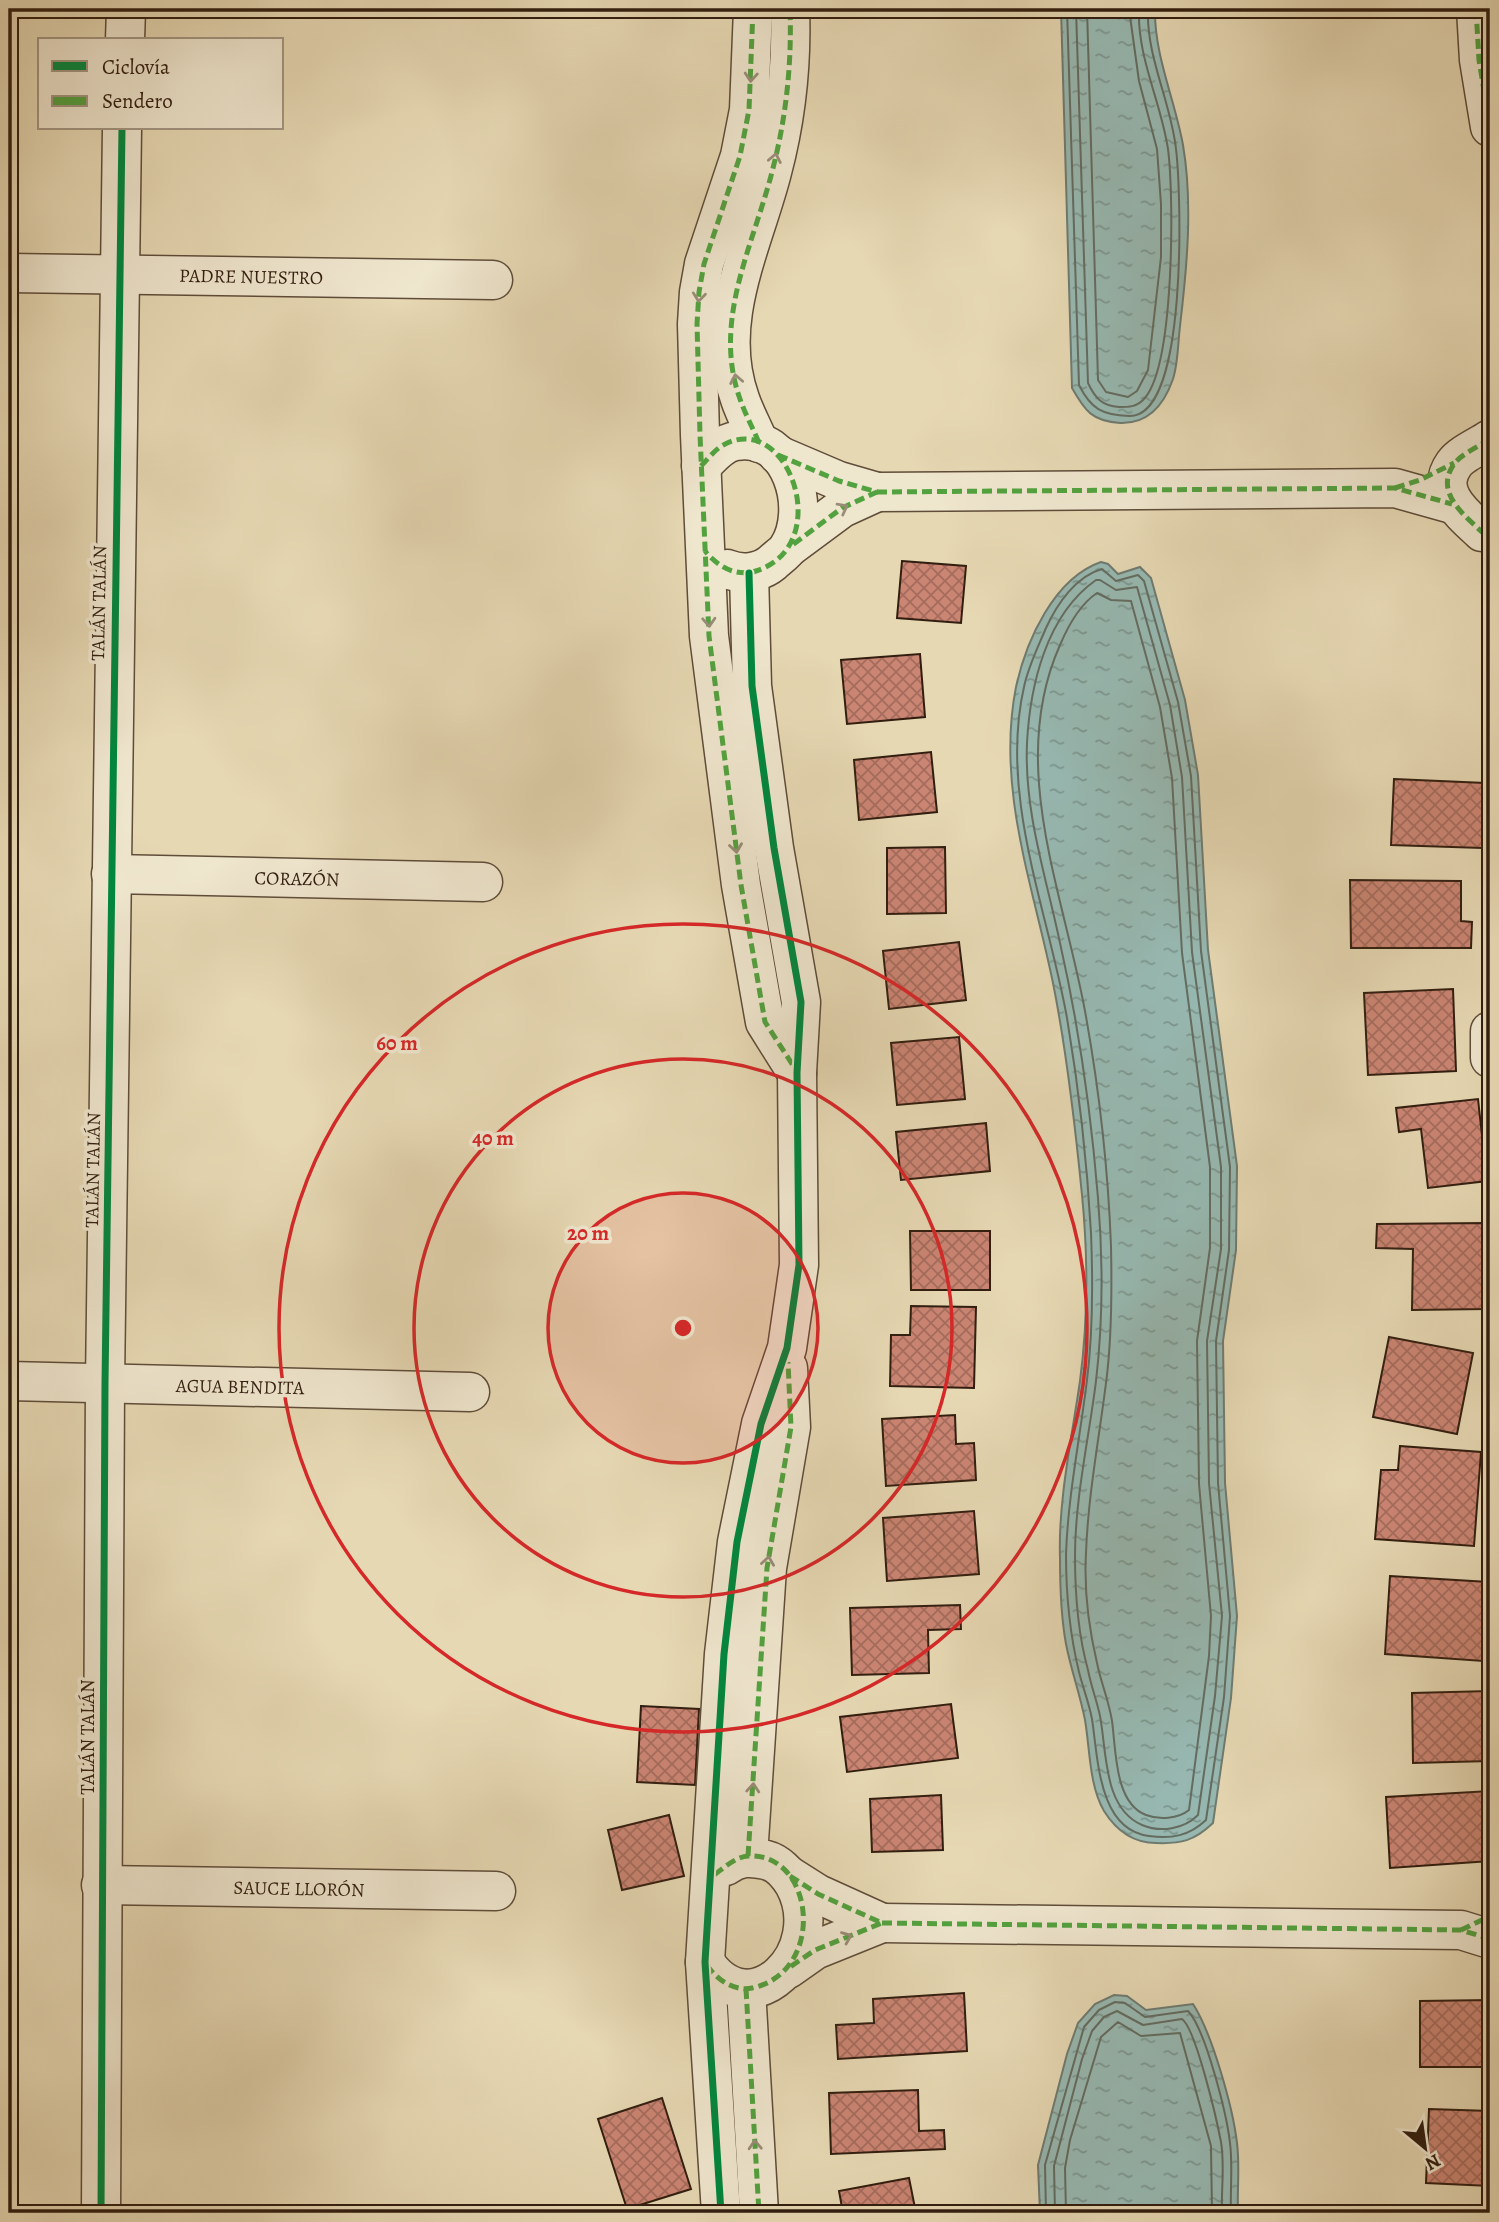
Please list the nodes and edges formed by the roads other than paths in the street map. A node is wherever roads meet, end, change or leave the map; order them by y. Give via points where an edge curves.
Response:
1 (125, 9) edge
2 (753, 9) edge
3 (790, 9) edge
4 (1476, 9) edge
5 (125, 38) edge
6 (1490, 127) edge
7 (122, 130) edge
8 (9, 272) edge
9 (118, 274) junction
10 (493, 280) dead end
11 (1490, 439) edge
12 (769, 449) junction
13 (1454, 463) junction
14 (701, 466) junction
15 (1395, 488) junction
16 (877, 492) junction
17 (1452, 504) junction
18 (1488, 534) edge
19 (788, 548) junction
20 (705, 551) junction
21 (749, 573) junction
22 (111, 874) junction
23 (483, 882) dead end
24 (1490, 1031) edge
25 (1490, 1058) edge
26 (797, 1073) junction
27 (787, 1348) junction
28 (9, 1381) edge
29 (105, 1383) junction
30 (470, 1392) dead end
31 (748, 1856) junction
32 (788, 1875) junction
33 (711, 1878) junction
34 (102, 1885) junction
35 (496, 1891) dead end
36 (883, 1923) junction
37 (1481, 1928) edge
38 (705, 1962) junction
39 (788, 1969) junction
40 (746, 1989) junction
41 (101, 2213) edge
42 (721, 2213) edge
43 (759, 2213) edge

1 - 5 street
2 -> 14 street via 749,110 740,156 699,292
12 -> 3 street via 739,398 731,354 733,305 772,173 786,102
4 - 6 street
7 - 9 street, TALÁN TALÁN
8 - 9 street, PADRE NUESTRO
9 - 10 street, PADRE NUESTRO
9 - 22 street, TALÁN TALÁN
11 - 13 street
12 - 14 street via 735,441 719,448
12 - 16 street via 839,481
12 - 19 street via 794,477 800,503
13 - 15 street
13 - 17 street via 1448,482
14 - 20 street
15 - 16 street
15 - 17 street
19 -> 16 street via 842,508
17 - 18 street
19 - 21 street via 767,568
20 - 21 street via 723,567
20 -> 26 street via 709,636 748,926 765,1022
21 - 26 street via 752,686 801,1002
22 - 23 street, CORAZÓN
22 - 29 street, TALÁN TALÁN
24 - 25 street
26 - 27 street via 799,1265
31 -> 27 street via 767,1568 791,1427
27 - 33 street via 761,1424 737,1542 724,1654
28 - 29 street, AGUA BENDITA
29 - 30 street, AGUA BENDITA
29 - 34 street, TALÁN TALÁN
31 - 32 street via 772,1861
31 - 33 street
32 - 36 street
32 - 39 street via 802,1899 806,1925
33 - 38 street
34 - 35 street, SAUCE LLORÓN
34 - 41 street, TALÁN TALÁN
36 - 37 street
39 -> 36 street via 815,1950
38 - 40 street via 721,1980
38 - 42 street
39 - 40 street via 764,1986
43 -> 40 street

